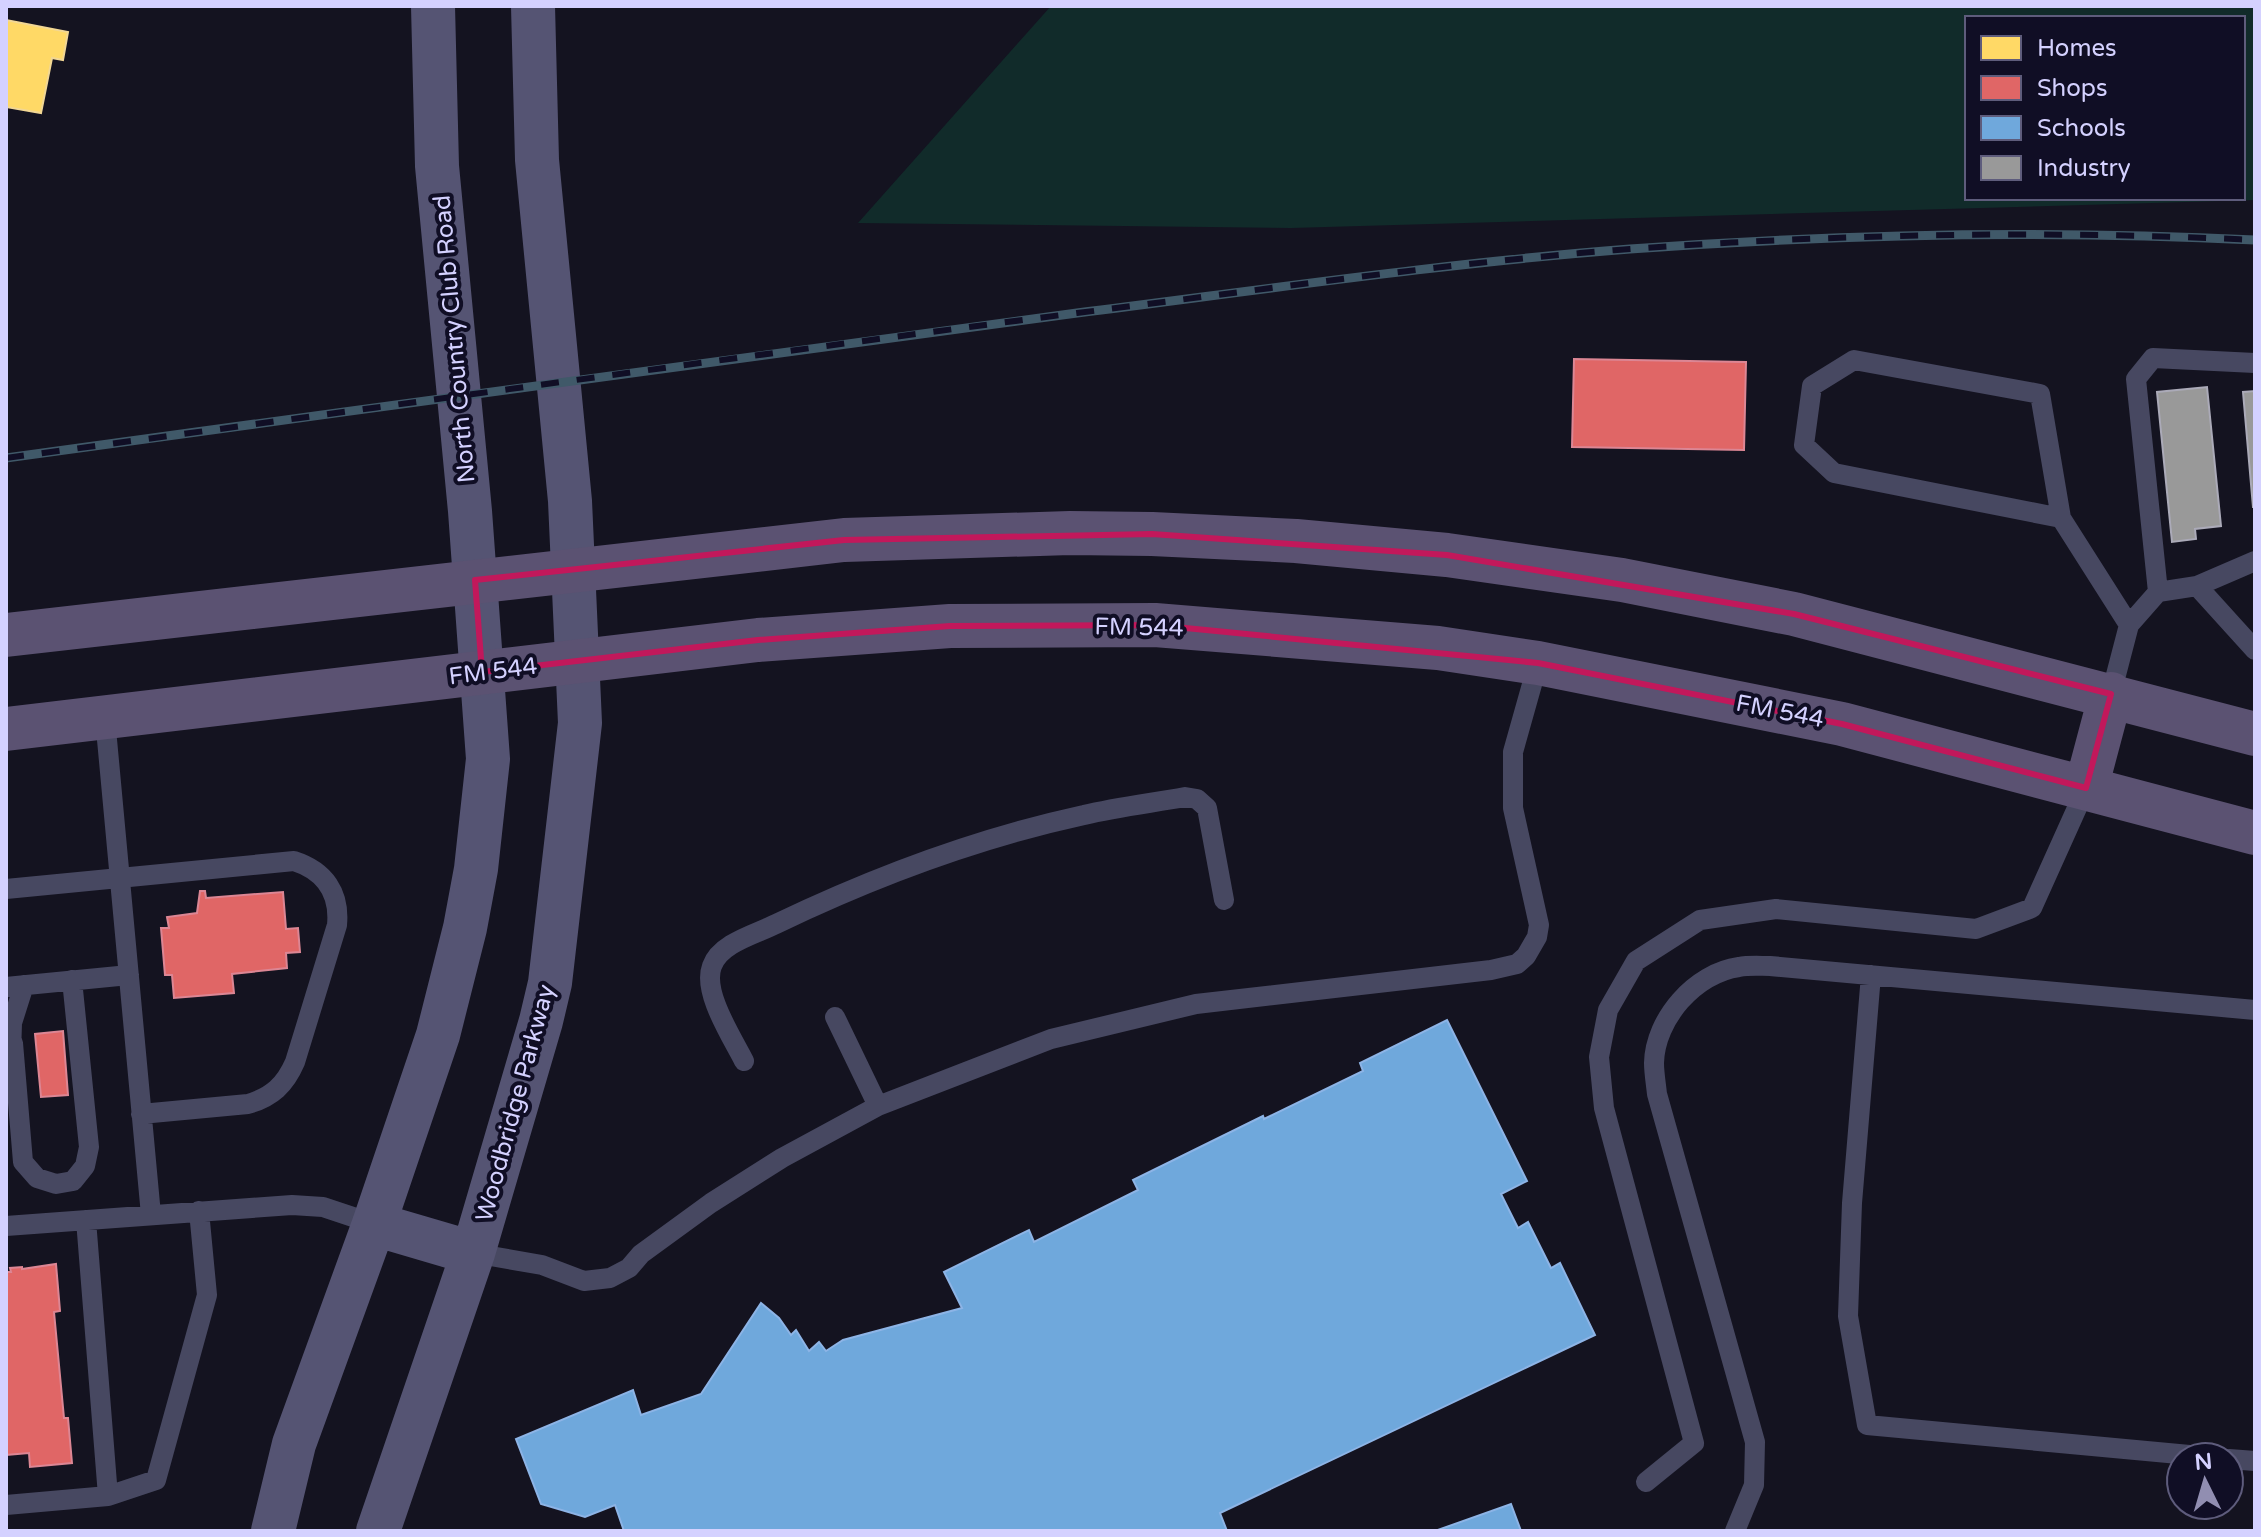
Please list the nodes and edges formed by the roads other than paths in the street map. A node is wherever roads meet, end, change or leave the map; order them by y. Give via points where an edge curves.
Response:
1 (433, 6) edge
2 (533, 6) edge
3 (2255, 363) edge
4 (2061, 518) junction
5 (2255, 561) edge
6 (572, 569) junction
7 (475, 580) junction
8 (2197, 586) junction
9 (2158, 592) junction
10 (2129, 625) junction
11 (6, 635) edge
12 (2255, 650) edge
13 (579, 661) junction
14 (1538, 663) junction
15 (482, 672) junction
16 (2111, 694) junction
17 (105, 718) junction
18 (6, 729) edge
19 (2255, 734) edge
20 (2086, 788) junction
21 (2255, 833) edge
22 (120, 880) junction
23 (6, 889) edge
24 (1224, 900) dead end
25 (129, 975) junction
26 (1871, 975) junction
27 (72, 980) junction
28 (24, 985) edge
29 (2255, 1010) edge
30 (835, 1017) dead end
31 (13, 1043) junction
32 (744, 1061) dead end
33 (6, 1089) edge
34 (878, 1106) junction
35 (141, 1114) junction
36 (199, 1211) junction
37 (151, 1215) junction
38 (7, 1220) edge
39 (86, 1220) junction
40 (374, 1224) junction
41 (473, 1253) junction
42 (2165, 1453) edge
43 (1646, 1482) dead end
44 (108, 1496) junction
45 (6, 1505) edge
46 (273, 1531) edge
47 (378, 1531) edge
48 (1735, 1531) edge

1 - 7 main road, North Country Club Road via 437,166
2 - 6 main road via 537,160
3 - 9 lane via 2153,358 2136,379
4 - 4 lane via 1834,473 1804,445 1812,386 1854,360 2040,394
4 - 10 lane
5 - 8 lane
6 - 7 main road
6 - 13 main road
6 - 16 main road via 844,540 1083,533 1296,541 1447,555 1622,580 1794,614
7 - 11 main road
7 - 15 main road, North Country Club Road
8 - 9 lane
8 - 12 lane
9 - 10 lane
10 - 16 lane
13 - 14 main road, FM 544 / FM 544 via 758,640 950,626 1155,625 1438,648
13 - 15 main road, FM 544 / FM 544
13 - 41 main road, Woodbridge Parkway via 580,723 550,983
14 - 20 main road, FM 544 / FM 544 via 1842,724
14 - 34 lane via 1513,752 1513,808 1539,925 1533,946 1517,964 1196,1004 1051,1039
15 - 17 main road, FM 544 / FM 544
15 - 40 main road via 488,759 465,928 438,1035
16 - 19 main road
16 - 20 main road
17 - 18 main road, FM 544 / FM 544
17 - 22 lane
20 - 21 main road, FM 544 / FM 544
20 - 43 lane via 2032,908 1976,929 1776,909 1700,920 1636,961 1608,1010 1599,1057 1604,1108 1694,1443
22 - 23 lane
22 - 25 lane
22 - 35 lane via 294,861 324,878 338,912 295,1062 279,1089 248,1104
24 - 32 lane via 1207,808 1185,797 1084,815 910,867 800,913 715,959 709,976 712,995
25 - 27 lane
25 - 35 lane
26 - 29 lane
26 - 42 lane via 1848,1316 1867,1425
26 - 48 lane via 1770,966 1737,967 1705,979 1679,1001 1662,1029 1654,1061 1657,1094 1755,1442 1754,1485
27 - 28 lane
27 - 31 lane via 89,1147 85,1166 73,1181 56,1184 37,1178 23,1162
28 - 31 lane via 12,1023
30 - 34 lane
31 - 33 lane
34 - 41 lane via 711,1203 610,1278 584,1281 542,1265
35 - 37 lane
36 - 37 lane
36 - 40 lane via 323,1207
36 - 44 lane via 207,1295 156,1480
37 - 39 lane
38 - 39 lane
39 - 44 lane
40 - 41 main road
40 - 46 main road via 294,1444
41 - 47 main road, Woodbridge Parkway
44 - 45 lane

